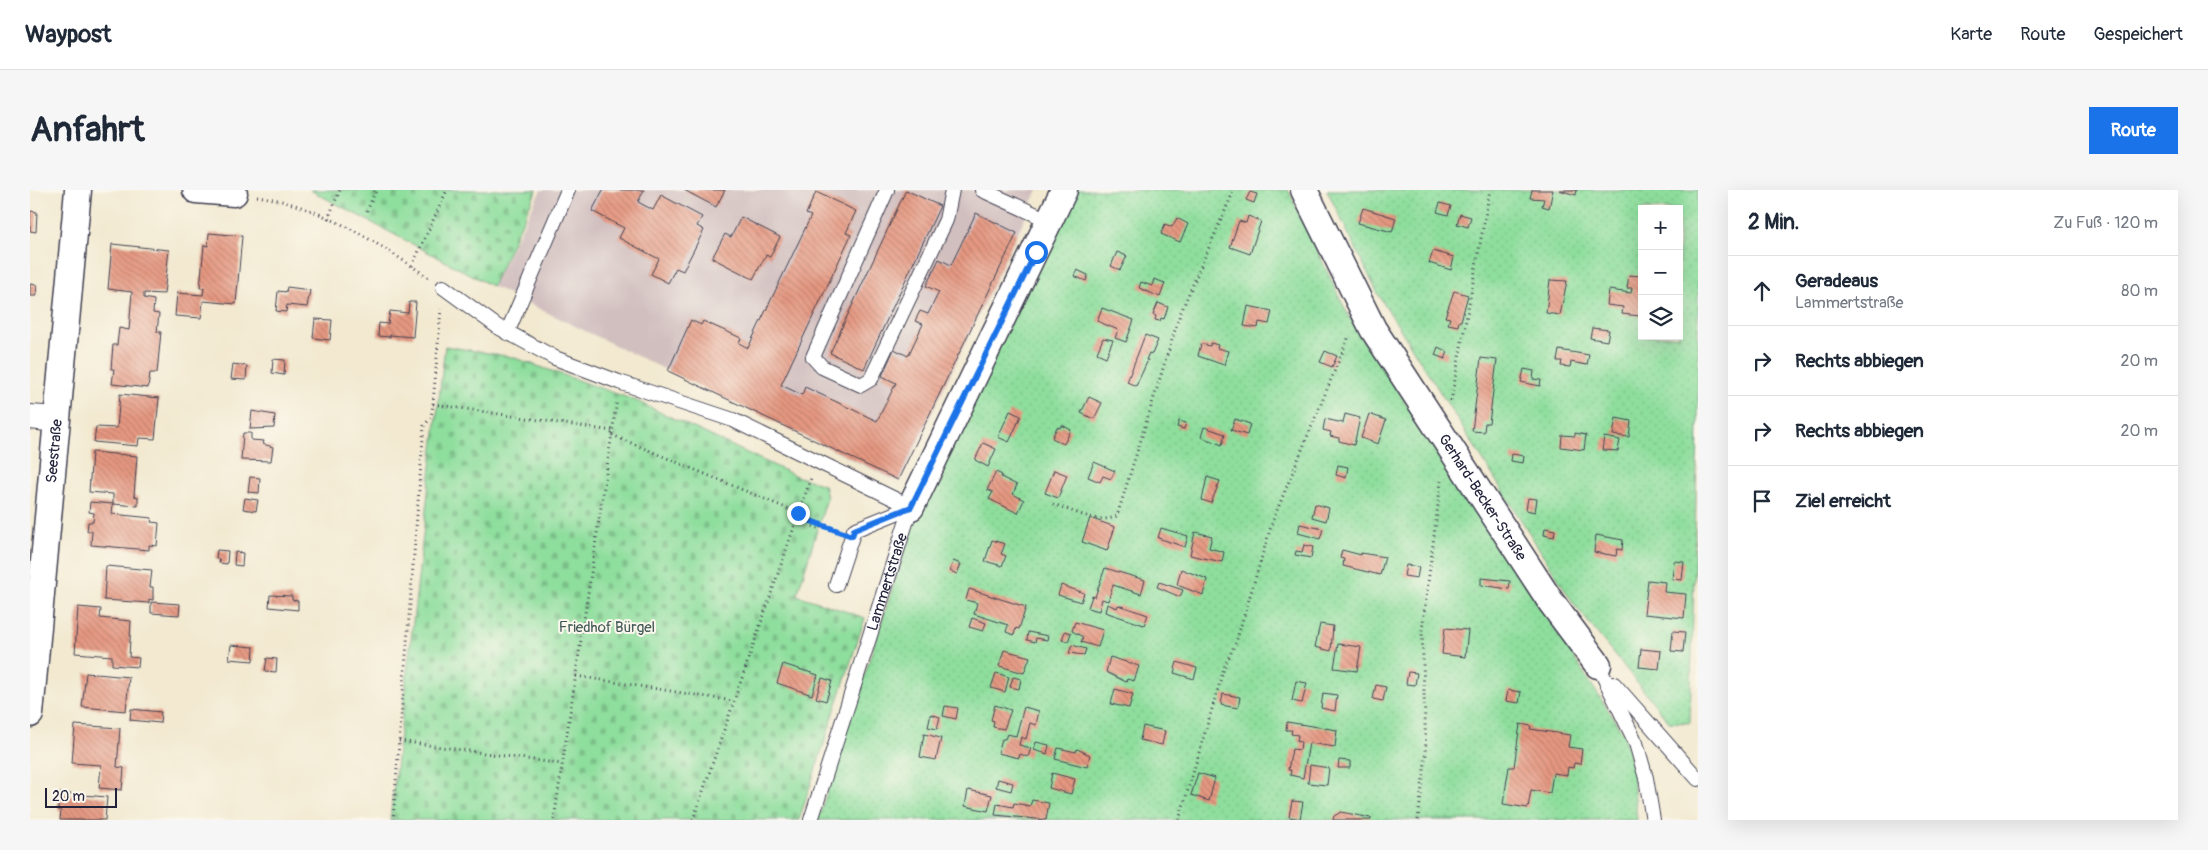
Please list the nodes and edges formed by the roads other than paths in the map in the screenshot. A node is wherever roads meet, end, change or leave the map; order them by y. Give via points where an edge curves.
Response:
1 (78, 190) edge
2 (196, 190) edge
3 (568, 190) edge
4 (887, 190) edge
5 (952, 190) edge
6 (982, 190) edge
7 (1064, 190) edge
8 (1304, 190) edge
9 (234, 193) road end
10 (1050, 221) junction
11 (442, 287) road end
12 (507, 333) junction
13 (30, 412) edge
14 (57, 419) junction
15 (30, 422) edge
16 (911, 507) junction
17 (836, 585) dead end
18 (1598, 665) junction
19 (30, 714) edge
20 (1698, 779) edge
21 (811, 820) edge
22 (1653, 820) edge

1 - 14 street, Seestraße
2 - 9 street
3 - 12 lane
4 - 5 lane via 813,357 822,367 861,385 871,379 946,220
6 - 10 lane
7 - 10 street, Lammertstraße
8 - 18 street, Gerhard-Becker-Straße via 1361,308 1550,602
10 - 16 street, Lammertstraße
11 - 12 lane
12 - 16 lane via 555,358 733,420
13 - 14 lane
14 - 15 lane
14 - 19 street, Seestraße
16 - 17 lane via 854,530
16 - 21 lane, Lammertstraße
18 - 20 lane, Gerhard-Becker-Straße
18 - 22 lane via 1636,743

